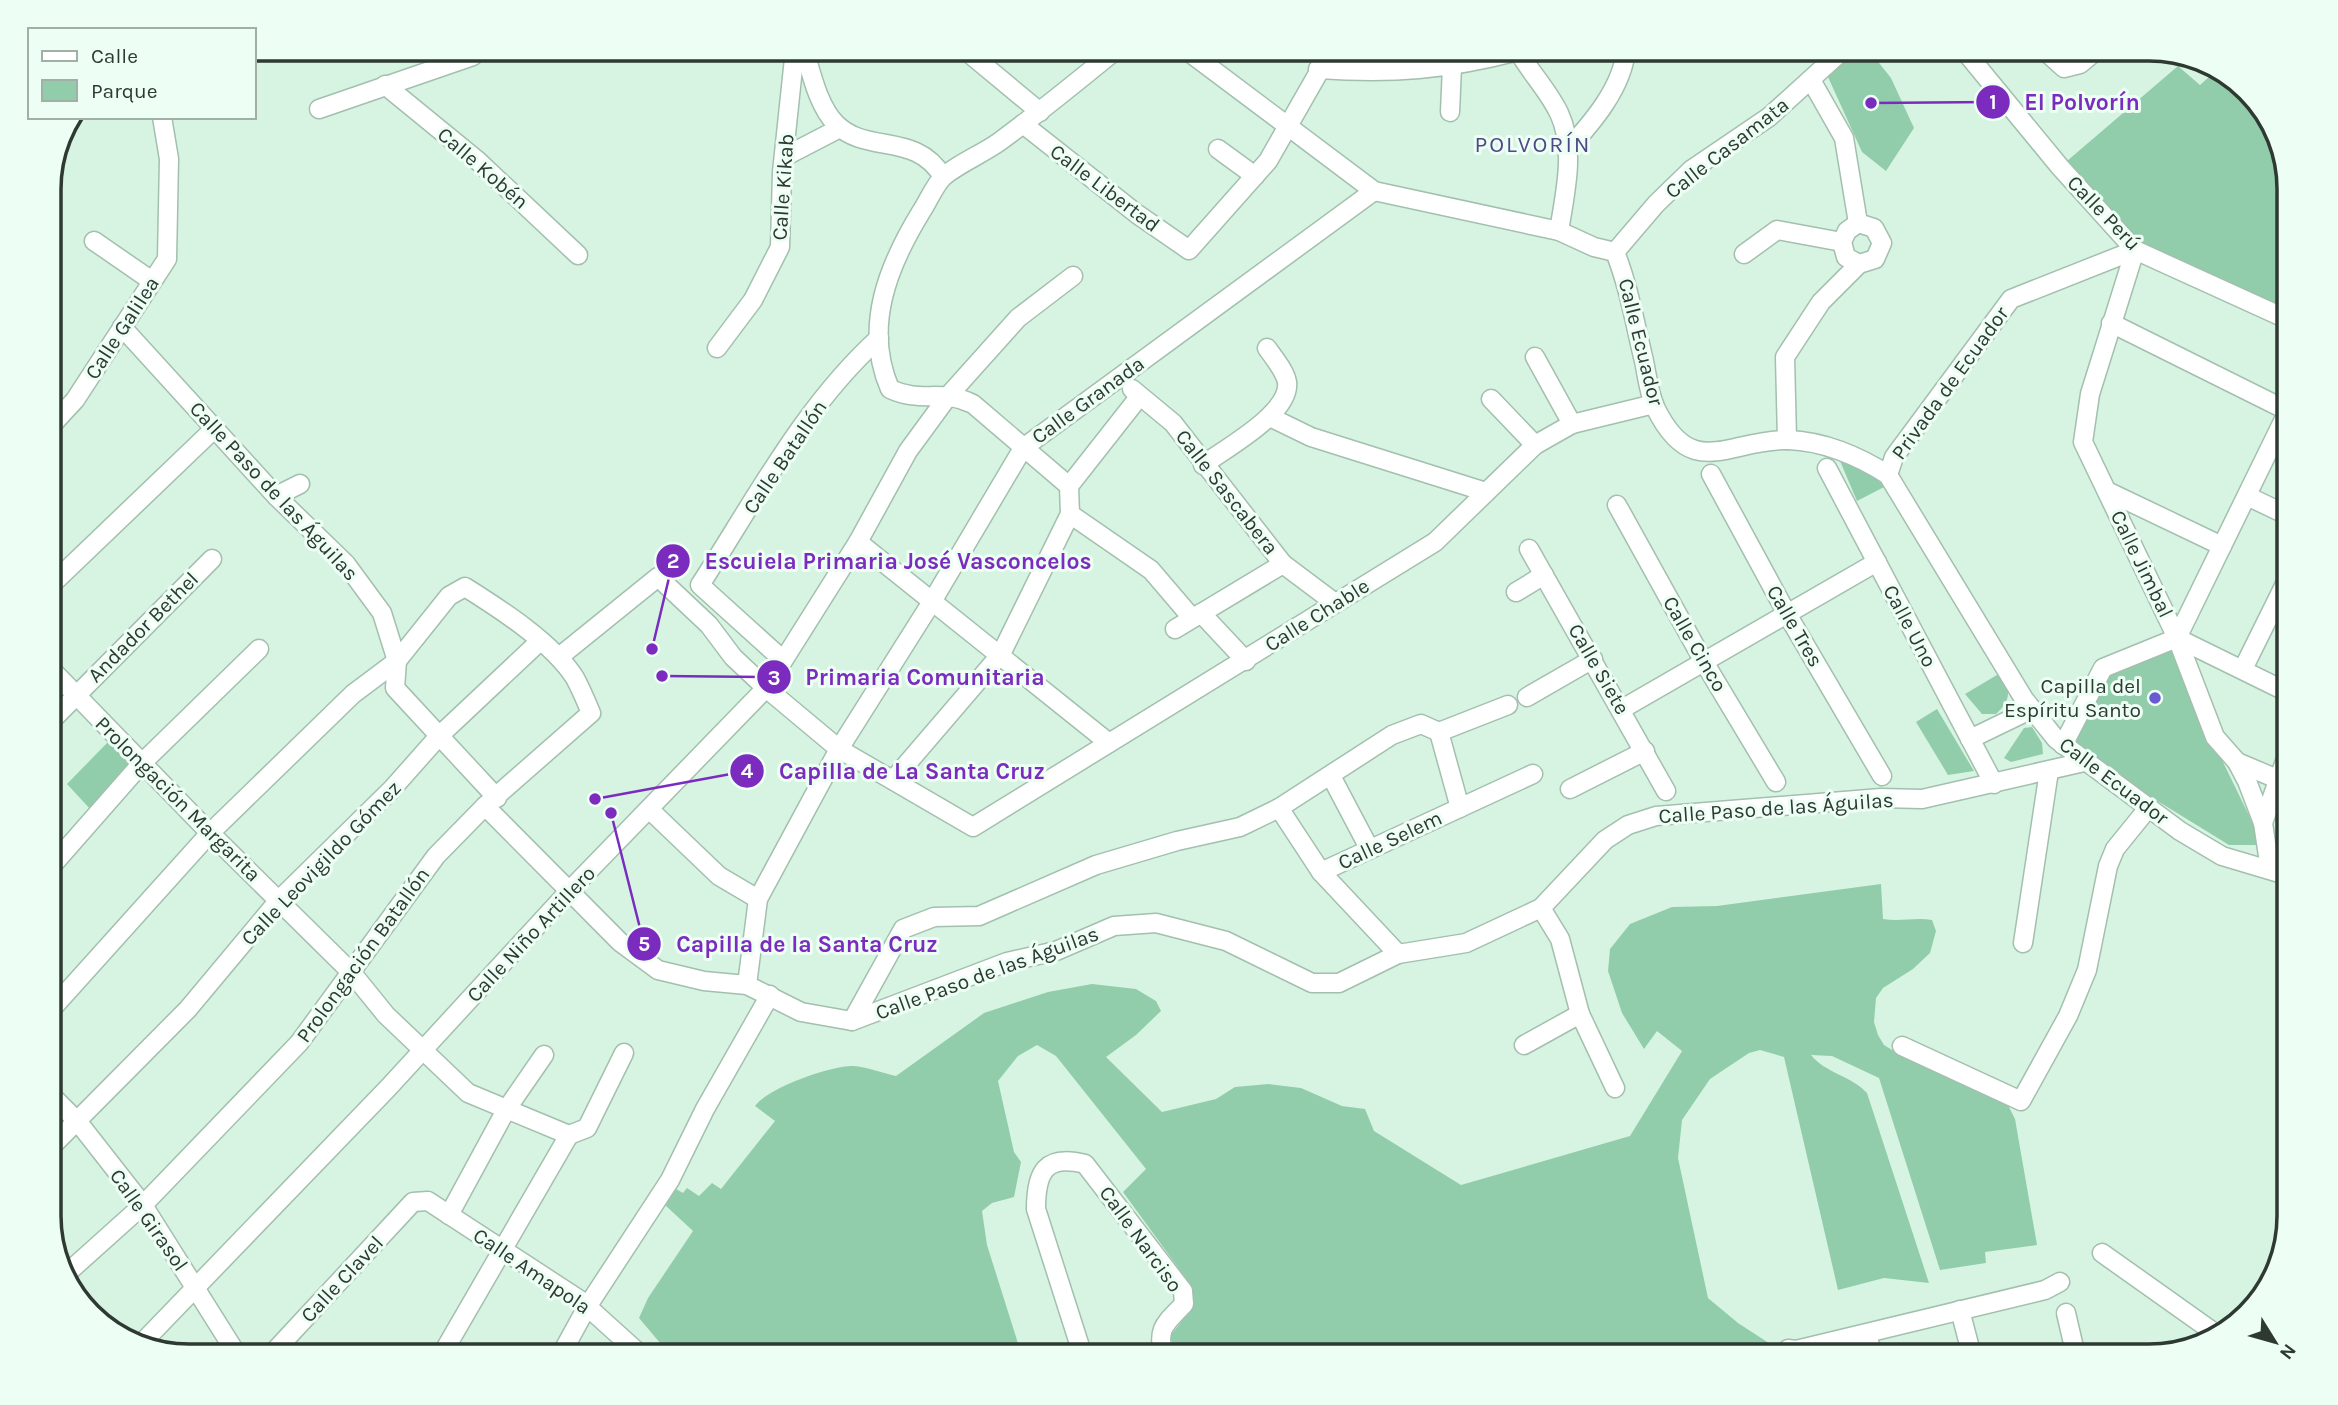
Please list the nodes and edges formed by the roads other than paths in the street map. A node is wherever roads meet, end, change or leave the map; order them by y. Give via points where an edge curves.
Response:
1 (458, 61) edge
2 (794, 61) edge
3 (807, 61) edge
4 (978, 61) edge
5 (1102, 61) edge
6 (1205, 61) edge
7 (1324, 61) edge
8 (1472, 61) edge
9 (1525, 61) edge
10 (1625, 61) edge
11 (1831, 61) edge
12 (1973, 61) edge
13 (2056, 61) edge
14 (2084, 61) edge
15 (1451, 66) junction
16 (1318, 69) junction
17 (1811, 80) junction
18 (385, 85) junction
19 (319, 109) dead end
20 (1040, 112) junction
21 (1450, 112) dead end
22 (162, 119) edge
23 (1023, 124) junction
24 (1288, 124) junction
25 (840, 128) junction
26 (1218, 149) dead end
27 (1566, 150) junction
28 (784, 156) junction
29 (1255, 176) junction
30 (943, 177) junction
31 (1374, 191) junction
32 (1858, 223) junction
33 (1559, 231) junction
34 (94, 241) dead end
35 (1842, 242) junction
36 (2135, 250) junction
37 (1615, 252) junction
38 (1744, 254) dead end
39 (578, 255) dead end
40 (1859, 264) junction
41 (1073, 276) dead end
42 (152, 281) junction
43 (2276, 314) edge
44 (2111, 323) junction
45 (122, 327) junction
46 (879, 338) junction
47 (717, 348) dead end
48 (1268, 348) dead end
49 (1535, 357) dead end
50 (1122, 377) junction
51 (948, 395) junction
52 (1139, 397) junction
53 (1491, 399) dead end
54 (1654, 404) junction
55 (2276, 404) edge
56 (62, 414) edge
57 (1270, 417) junction
58 (1573, 424) junction
59 (215, 428) junction
60 (2276, 435) edge
61 (1787, 440) junction
62 (1535, 445) junction
63 (1023, 447) junction
64 (1203, 464) junction
65 (1827, 467) dead end
66 (1711, 474) dead end
67 (1888, 475) junction
68 (300, 484) dead end
69 (1069, 486) junction
70 (2107, 491) junction
71 (1486, 492) junction
72 (276, 496) junction
73 (2247, 496) junction
74 (1617, 505) dead end
75 (2276, 510) edge
76 (1070, 514) junction
77 (858, 542) junction
78 (2222, 547) junction
79 (1530, 549) dead end
80 (212, 559) dead end
81 (1877, 562) junction
82 (1283, 564) junction
83 (62, 575) edge
84 (1544, 575) junction
85 (1516, 592) dead end
86 (933, 600) junction
87 (2276, 601) edge
88 (1335, 603) junction
89 (1787, 614) junction
90 (1196, 616) junction
91 (1175, 629) dead end
92 (2177, 638) junction
93 (539, 642) junction
94 (258, 649) dead end
95 (1001, 654) junction
96 (559, 657) junction
97 (1593, 659) junction
98 (783, 660) junction
99 (397, 661) junction
100 (1246, 661) junction
101 (1704, 662) junction
102 (2243, 669) junction
103 (62, 681) edge
104 (2276, 686) edge
105 (766, 688) junction
106 (74, 694) junction
107 (1527, 696) dead end
108 (1508, 705) dead end
109 (62, 708) edge
110 (1622, 709) junction
111 (2032, 709) junction
112 (1438, 732) junction
113 (439, 736) junction
114 (1970, 739) junction
115 (1109, 743) junction
116 (2063, 745) junction
117 (839, 749) junction
118 (1645, 751) junction
119 (2084, 762) junction
120 (2236, 762) junction
121 (142, 763) junction
122 (2049, 771) junction
123 (1533, 774) dead end
124 (1331, 776) junction
125 (1882, 776) dead end
126 (2277, 778) edge
127 (893, 780) junction
128 (1776, 782) dead end
129 (1994, 784) junction
130 (1570, 789) dead end
131 (1666, 791) dead end
132 (2277, 794) edge
133 (491, 802) junction
134 (2149, 807) junction
135 (1279, 808) junction
136 (1460, 808) junction
137 (650, 810) junction
138 (2263, 823) junction
139 (210, 834) junction
140 (1368, 848) junction
141 (62, 855) edge
142 (2270, 869) junction
143 (2277, 871) edge
144 (1321, 872) junction
145 (570, 890) junction
146 (758, 899) junction
147 (279, 900) junction
148 (1541, 908) junction
149 (2023, 943) dead end
150 (1398, 954) junction
151 (352, 973) junction
152 (747, 985) junction
153 (771, 995) junction
154 (62, 998) edge
155 (1580, 1014) junction
156 (852, 1021) junction
157 (1524, 1045) dead end
158 (1902, 1046) dead end
159 (422, 1051) junction
160 (624, 1053) dead end
161 (544, 1055) dead end
162 (1615, 1088) dead end
163 (62, 1106) edge
164 (506, 1110) junction
165 (78, 1122) junction
166 (569, 1135) junction
167 (62, 1137) edge
168 (414, 1202) joint
169 (143, 1205) junction
170 (449, 1215) junction
171 (504, 1251) junction
172 (2102, 1253) dead end
173 (73, 1268) edge
174 (2060, 1282) dead end
175 (195, 1288) junction
176 (587, 1307) junction
177 (1960, 1310) junction
178 (2066, 1313) dead end
179 (2209, 1329) edge
180 (1867, 1334) junction
181 (148, 1337) edge
182 (230, 1344) edge
183 (281, 1344) edge
184 (448, 1344) edge
185 (567, 1344) edge
186 (629, 1344) edge
187 (1079, 1344) edge
188 (1161, 1344) edge
189 (1823, 1344) edge
190 (1870, 1344) edge
191 (1969, 1344) edge
192 (2073, 1344) edge

1 - 18 street
2 - 28 street, Calle Kikab
3 - 25 street
4 - 20 street
5 - 20 street
6 - 24 street, Calle Ecuador
7 - 16 street
8 - 15 street
9 - 27 street via 1558,110
10 - 27 street via 1590,124
11 - 17 street, Calle Casamata
12 - 36 street, Calle Perú
13 - 14 street via 2064,68
15 - 16 street via 1380,74
15 - 21 street
16 - 24 street
17 - 32 street via 1844,138
17 - 37 street, Calle Casamata via 1769,117 1691,170
18 - 19 street
18 - 39 street, Calle Kobén via 478,161
20 - 23 street
22 - 42 street, Calle Galilea via 169,159 167,259
23 - 29 street, Calle Libertad via 1189,250
23 - 30 street
24 - 29 street
24 - 31 street, Calle Ecuador
25 - 28 street
25 - 30 street via 924,153
26 - 29 street
27 - 33 street
28 - 47 street, Calle Kikab via 780,247 753,300
30 - 46 street via 891,265 883,290
31 - 33 street, Calle Ecuador
31 - 50 street, Calle Granada
32 - 35 street
32 - 40 street via 1874,228 1882,243 1875,259
33 - 37 street, Calle Ecuador
34 - 42 street
35 - 38 street via 1777,230
35 - 40 street via 1846,257
36 - 43 street, Calle Perú
36 - 44 street, Calle Jimbal
36 - 67 street, Privada de Ecuador via 2011,299 1894,457
37 - 54 street, Calle Ecuador
40 - 61 street via 1822,302 1786,357
41 - 51 street, Calle Niño Artillero via 1018,318
42 - 45 street, Calle Galilea
44 - 55 street
44 - 70 street, Calle Jimbal via 2090,394 2083,442
45 - 56 street, Calle Galilea
45 - 59 street, Calle Paso de las Águilas
46 - 51 street via 882,372 890,389 908,398
46 - 98 street, Calle Batallón via 848,366 805,422 701,585
48 - 57 street via 1287,381 1285,400
49 - 58 street
50 - 52 street, Calle Sascabera
50 - 63 street, Calle Granada
51 - 63 street via 973,404
51 - 77 street, Calle Niño Artillero via 908,451
52 - 64 street, Calle Sascabera via 1172,423
52 - 69 street
53 - 62 street
54 - 58 street, Calle Chable
54 - 61 street, Calle Ecuador via 1667,429 1685,447 1704,453
57 - 64 street
57 - 71 street via 1311,437
58 - 62 street, Calle Chable
59 - 72 street, Calle Paso de las Águilas
59 - 83 street
60 - 73 street
61 - 67 street, Calle Ecuador via 1814,443 1864,459
62 - 71 street, Calle Chable
63 - 69 street
63 - 86 street, Calle Granada
64 - 82 street, Calle Sascabera
65 - 81 street, Calle Uno
66 - 89 street, Calle Tres
67 - 111 street, Calle Ecuador
68 - 72 street
69 - 76 street
70 - 78 street
70 - 92 street, Calle Jimbal
71 - 88 street, Calle Chable via 1435,542
72 - 99 street, Calle Paso de las Águilas via 354,559 383,613
73 - 75 street
73 - 78 street
74 - 101 street, Calle Cinco
76 - 90 street via 1151,570
76 - 95 street
77 - 86 street
77 - 98 street, Calle Niño Artillero
78 - 92 street
79 - 84 street, Calle Siete
80 - 106 street, Andador Bethel
81 - 89 street
81 - 114 street, Calle Uno
82 - 88 street, Calle Sascabera
82 - 90 street
84 - 85 street
84 - 97 street, Calle Siete
86 - 95 street
86 - 117 street, Calle Granada
87 - 102 street
88 - 100 street, Calle Chable
89 - 101 street
89 - 125 street, Calle Tres
90 - 91 street
90 - 100 street
92 - 102 street
92 - 116 street via 2102,668
92 - 120 street, Calle Jimbal via 2215,737
93 - 96 street
93 - 99 street via 465,587 449,596
93 - 113 street, Calle Leovigildo Gómez
94 - 121 street
95 - 115 street
95 - 127 street
96 - 105 street via 659,577
96 - 133 street, Prolongación Batallón via 591,713
97 - 107 street
97 - 110 street, Calle Siete
98 - 105 street, Calle Niño Artillero
99 - 113 street, Calle Paso de las Águilas via 395,688
99 - 139 street via 353,694
100 - 115 street, Calle Chable
101 - 110 street
101 - 128 street, Calle Cinco
102 - 104 street
103 - 106 street, Prolongación Margarita
105 - 117 street
105 - 137 street, Calle Niño Artillero
106 - 109 street, Andador Bethel
106 - 121 street, Prolongación Margarita
108 - 112 street
110 - 118 street, Calle Siete
111 - 114 street
111 - 116 street, Calle Ecuador
112 - 124 street via 1421,724 1392,735
112 - 136 street
113 - 133 street, Calle Paso de las Águilas
113 - 147 street, Calle Leovigildo Gómez
114 - 129 street, Calle Uno
115 - 127 street, Calle Chable via 973,827
116 - 119 street, Calle Ecuador
117 - 127 street
117 - 146 street, Calle Granada
118 - 130 street
118 - 131 street, Calle Siete
119 - 122 street, Calle Paso de las Águilas
119 - 134 street, Calle Ecuador
120 - 126 street
120 - 138 street, Calle Jimbal
121 - 139 street, Prolongación Margarita
121 - 141 street
122 - 129 street, Calle Paso de las Águilas
122 - 149 street
123 - 136 street, Calle Selem
124 - 135 street
124 - 140 street
129 - 148 street, Calle Paso de las Águilas via 1922,799 1881,798 1656,816 1628,824 1605,840
132 - 138 street
133 - 145 street, Calle Paso de las Águilas via 550,874
133 - 151 street, Prolongación Batallón via 436,856
134 - 142 street, Calle Ecuador via 2222,856
134 - 158 street via 2115,849 2087,970 2068,1016 2021,1101
135 - 144 street
135 - 156 street via 1240,827 1096,865 979,916 934,917 903,929
136 - 140 street, Calle Selem
137 - 145 street, Calle Niño Artillero
137 - 146 street via 719,876
138 - 142 street, Calle Jimbal
139 - 147 street, Prolongación Margarita
139 - 154 street
140 - 144 street, Calle Selem
142 - 143 street, Calle Ecuador
144 - 150 street
145 - 152 street, Calle Paso de las Águilas via 620,942 658,970
145 - 159 street, Calle Niño Artillero
146 - 152 street, Calle Granada
147 - 151 street, Prolongación Margarita
147 - 165 street, Calle Leovigildo Gómez via 188,1009
148 - 150 street, Calle Paso de las Águilas via 1466,943
148 - 155 street via 1560,939
150 - 156 street, Calle Paso de las Águilas via 1339,983 1312,983 1226,942 1188,930 1156,923 1114,926 1056,951 1007,962
151 - 159 street, Prolongación Margarita
151 - 169 street, Prolongación Batallón via 299,1044
152 - 153 street, Calle Paso de las Águilas
153 - 156 street, Calle Paso de las Águilas via 801,1012
153 - 176 street via 670,1180
155 - 157 street
155 - 162 street
159 - 164 street, Prolongación Margarita via 468,1093
159 - 175 street, Calle Niño Artillero
160 - 166 street via 587,1128
161 - 164 street
163 - 165 street, Calle Girasol
164 - 166 street, Prolongación Margarita
164 - 170 street
165 - 167 street, Calle Leovigildo Gómez
165 - 169 street, Calle Girasol
166 - 171 street
168 - 170 street, Calle Amapola via 428,1201
168 - 183 street, Calle Clavel
169 - 173 street
169 - 175 street, Calle Girasol
170 - 171 street, Calle Amapola
171 - 176 street, Calle Amapola
171 - 184 street
172 - 179 street
174 - 177 street via 2045,1290
175 - 181 street, Calle Niño Artillero
175 - 182 street, Calle Girasol
176 - 185 street
176 - 186 street, Calle Amapola
177 - 180 street
177 - 191 street
178 - 192 street
180 - 189 street
180 - 190 street
187 - 188 street, Calle Narciso via 1036,1209 1042,1171 1056,1161 1085,1164 1183,1291 1184,1304 1165,1322

